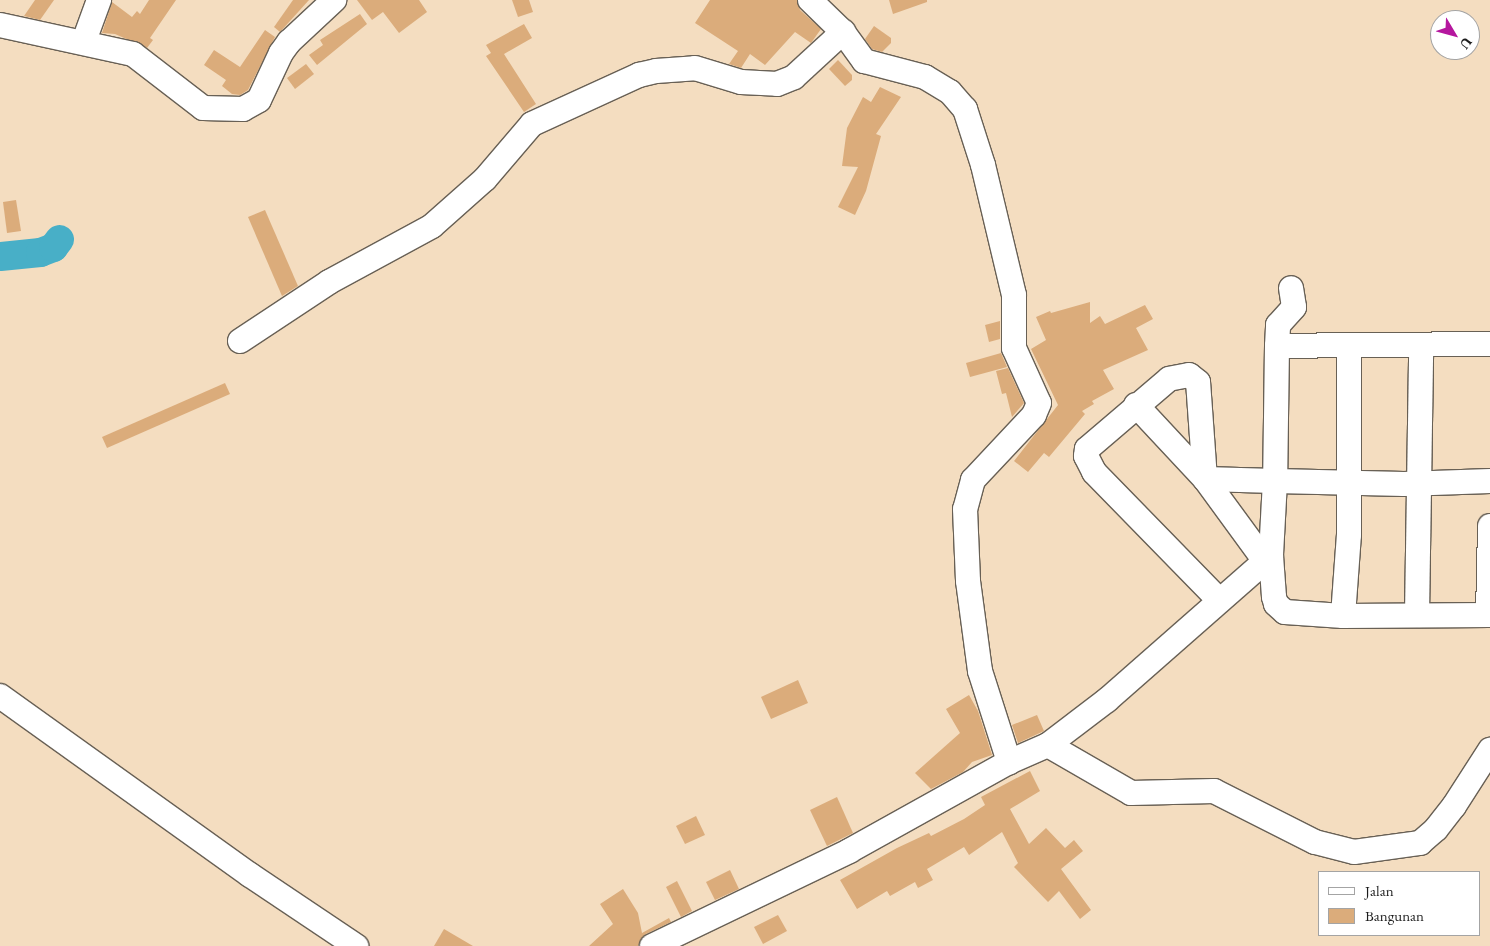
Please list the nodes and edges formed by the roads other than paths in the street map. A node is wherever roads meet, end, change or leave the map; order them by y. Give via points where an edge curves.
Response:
1 (99, 0) edge
2 (334, 0) edge
3 (810, 0) edge
4 (0, 24) edge
5 (843, 32) junction
6 (84, 41) junction
7 (1291, 288) dead end
8 (240, 341) dead end
9 (1490, 344) edge
10 (1277, 346) junction
11 (1349, 347) junction
12 (1421, 347) junction
13 (1136, 405) junction
14 (1205, 480) junction
15 (1275, 481) junction
16 (1349, 482) junction
17 (1419, 482) junction
18 (1490, 482) edge
19 (1490, 526) edge
20 (1268, 558) junction
21 (1218, 599) junction
22 (1417, 615) junction
23 (1489, 615) edge
24 (1343, 616) junction
25 (0, 696) edge
26 (1048, 745) junction
27 (1490, 750) edge
28 (1009, 762) junction
29 (356, 946) edge
30 (652, 946) edge

1 - 6 street
2 - 6 street via 289,42 259,100 243,109 203,108 141,58
3 - 5 street
4 - 6 street
5 - 8 street via 794,77 777,84 740,82 695,68 656,71 639,75 532,124 485,179 432,226 329,282
5 - 28 street via 868,64 931,80 950,92 966,109 1014,295 1014,348 1038,398 1034,415 973,480 965,509 968,581 980,671
7 - 10 street via 1294,307 1278,326
9 - 12 street
10 - 11 street
10 - 15 street
11 - 12 street
11 - 16 street
12 - 17 street
13 - 14 street
13 - 14 street via 1169,380 1184,375 1194,377 1198,382 1204,435
13 - 21 street via 1091,442 1086,456 1089,465
14 - 15 street
14 - 20 street
15 - 16 street
15 - 20 street
16 - 17 street
16 - 24 street
17 - 18 street
17 - 22 street
19 - 23 street
20 - 21 street
20 - 24 street via 1274,597 1280,608 1292,614
21 - 26 street via 1107,700
22 - 23 street
22 - 24 street
25 - 29 street via 250,875
26 - 27 street via 1131,794 1214,792 1314,842 1354,852 1420,843 1454,806
26 - 28 street
28 - 30 street via 849,851

